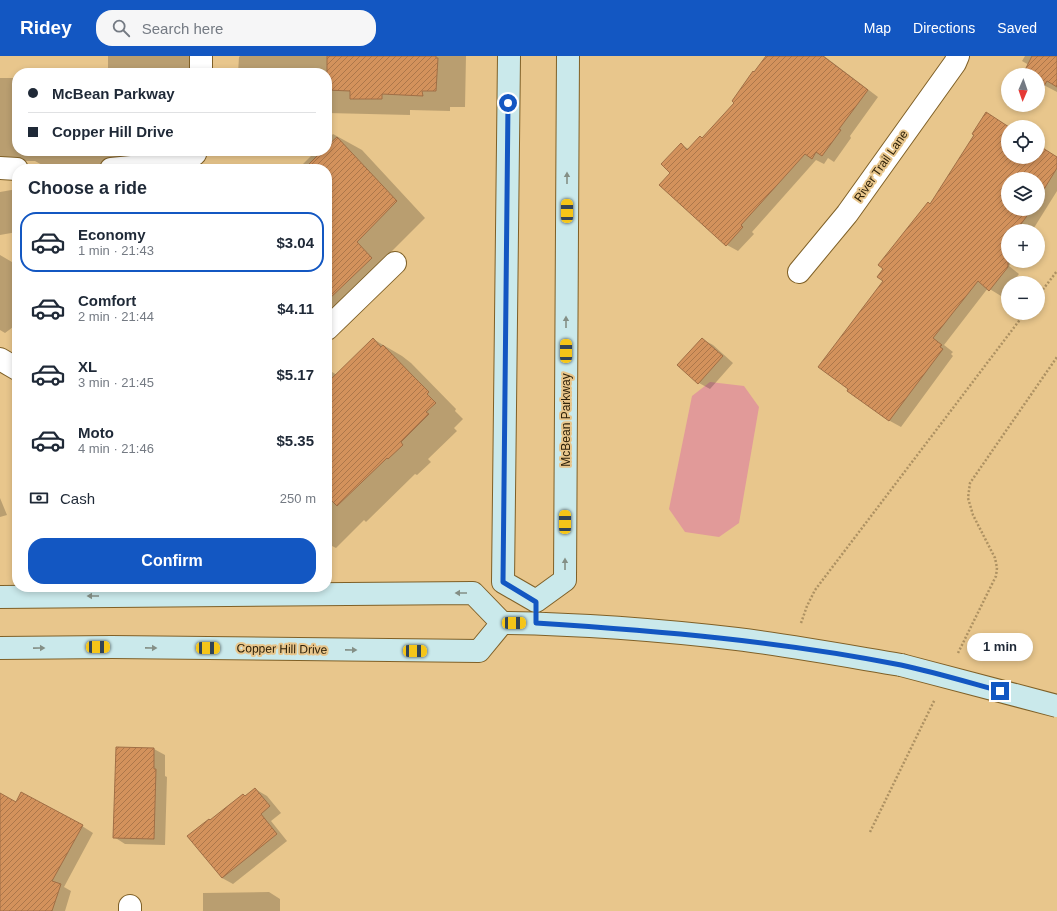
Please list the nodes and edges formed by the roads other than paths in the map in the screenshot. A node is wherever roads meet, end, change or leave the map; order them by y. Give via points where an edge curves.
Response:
1 (201, 56) edge
2 (509, 56) edge
3 (568, 56) edge
4 (952, 58) edge
5 (202, 68) edge
6 (192, 156) edge
7 (182, 164) edge
8 (0, 168) edge
9 (12, 169) edge
10 (395, 263) dead end
11 (799, 272) dead end
12 (332, 324) edge
13 (0, 359) edge
14 (12, 367) edge
15 (120, 592) edge
16 (0, 597) edge
17 (536, 602) junction
18 (502, 623) junction
19 (536, 623) junction
20 (0, 648) edge
21 (1057, 706) edge

1 - 5 street
2 - 17 main road via 503,582
17 -> 3 main road, McBean Parkway via 565,580
4 - 11 street, River Trail Lane via 847,214
6 - 7 street
8 - 9 street
10 - 12 street
13 - 14 street
15 -> 16 main road
18 -> 15 main road via 473,593
17 - 19 main road
18 - 19 main road
20 -> 18 main road, Copper Hill Drive via 479,651
19 - 21 main road, bridge via 619,628 793,647 901,666

